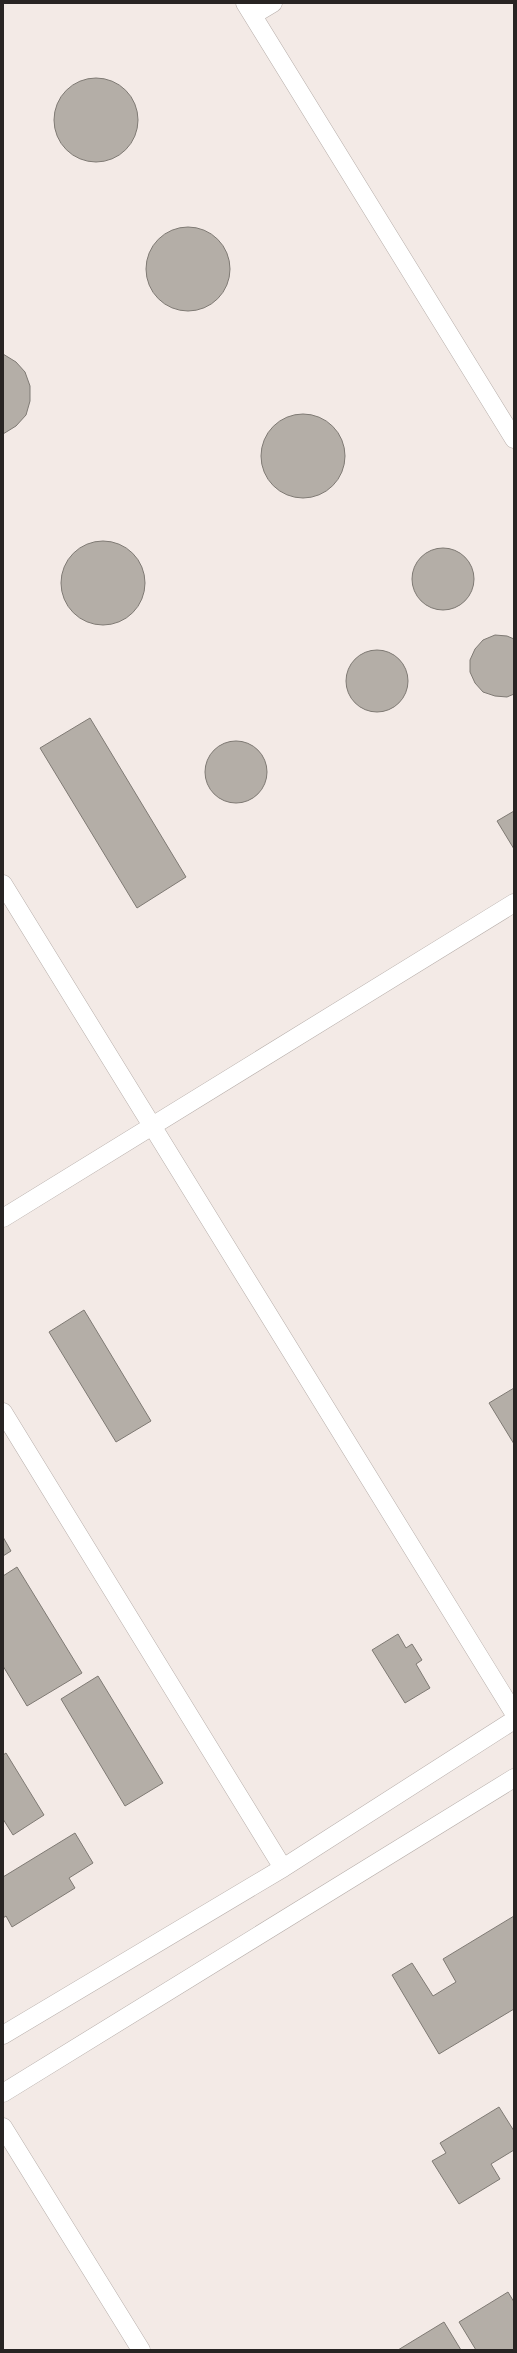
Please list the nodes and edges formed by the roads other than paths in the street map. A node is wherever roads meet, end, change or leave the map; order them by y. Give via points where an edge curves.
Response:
1 (273, 3) edge
2 (249, 9) edge
3 (514, 439) edge
4 (3, 884) edge
5 (514, 903) edge
6 (152, 1126) junction
7 (3, 1218) edge
8 (3, 1412) edge
9 (514, 1713) edge
10 (514, 1720) edge
11 (514, 1778) edge
12 (283, 1868) junction
13 (3, 2035) edge
14 (3, 2093) edge
15 (3, 2127) edge
16 (141, 2350) edge

1 - 2 lane
2 - 3 lane
4 - 6 lane
5 - 6 lane
6 - 7 lane
6 - 9 lane
8 - 12 lane
10 - 12 lane
11 - 14 lane
12 - 13 lane
15 - 16 lane

